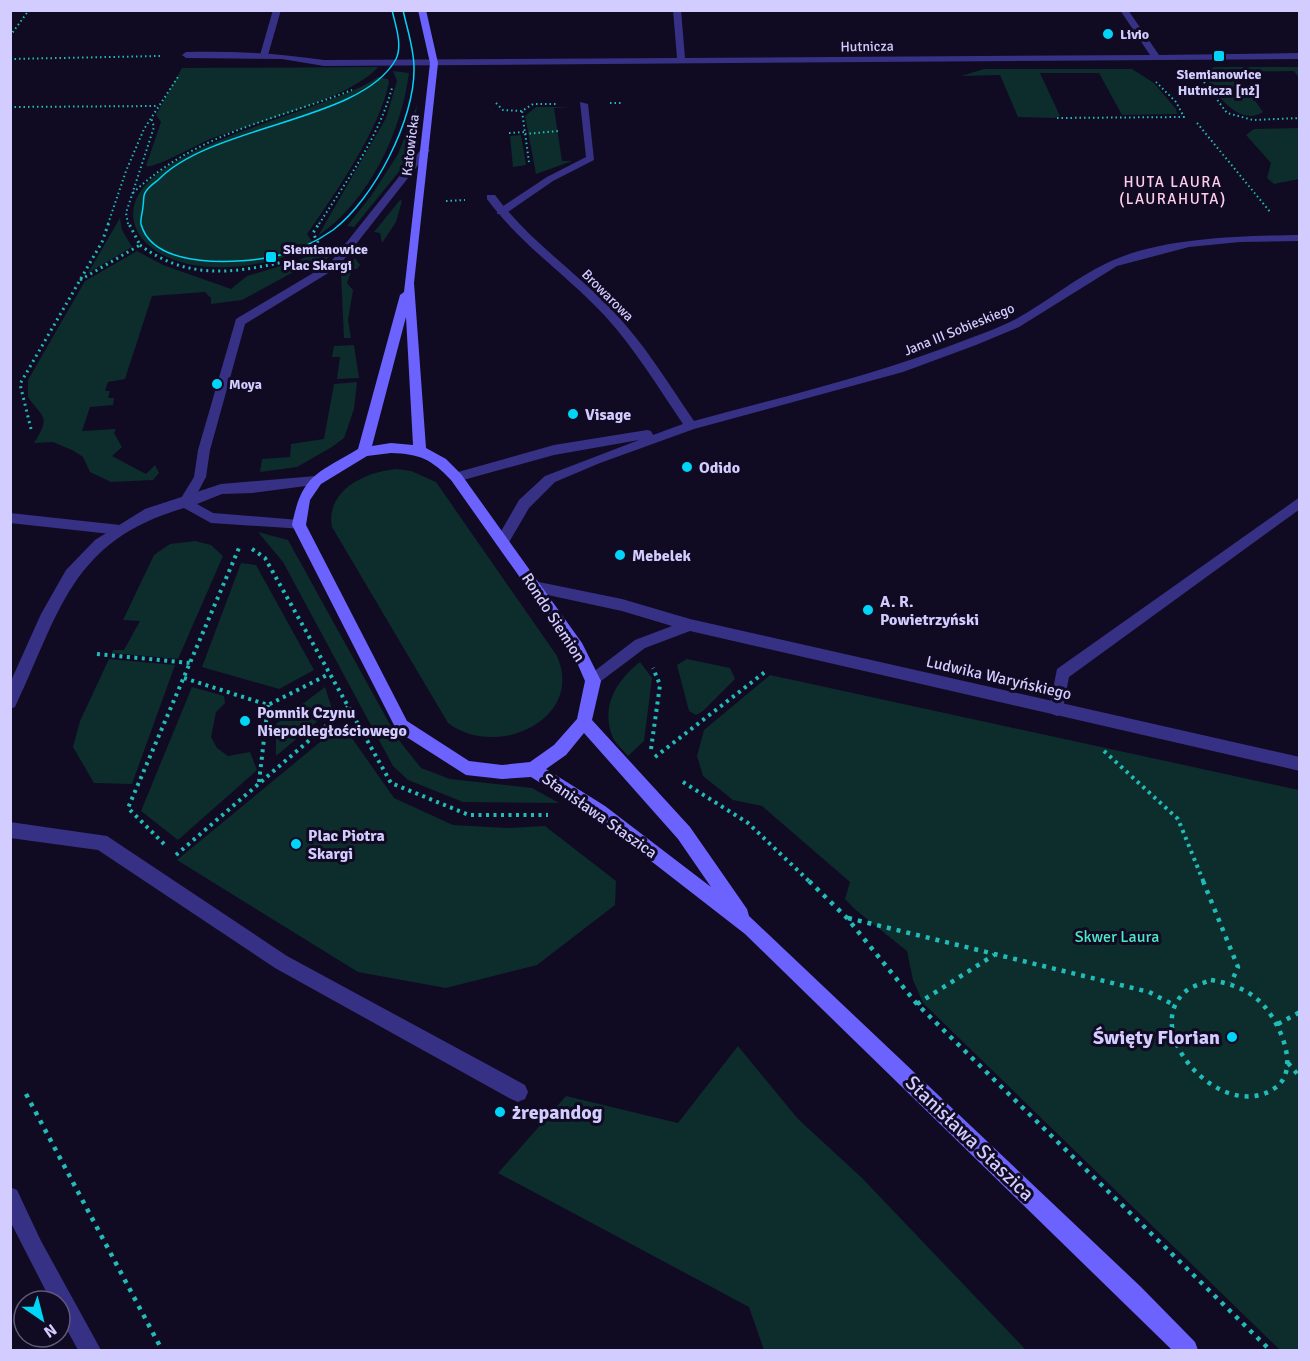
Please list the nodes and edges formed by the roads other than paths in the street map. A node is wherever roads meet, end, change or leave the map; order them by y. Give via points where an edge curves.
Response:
1 (277, 10) edge
2 (422, 10) edge
3 (677, 10) edge
4 (1124, 10) edge
5 (264, 55) junction
6 (186, 56) road end
7 (1299, 56) edge
8 (1156, 57) junction
9 (681, 61) junction
10 (434, 63) junction
11 (583, 104) road end
12 (425, 150) junction
13 (491, 196) dead end
14 (501, 212) junction
15 (1299, 238) edge
16 (409, 284) junction
17 (691, 426) junction
18 (420, 449) junction
19 (364, 452) junction
20 (456, 477) junction
21 (316, 481) junction
22 (1299, 502) edge
23 (185, 503) junction
24 (10, 518) edge
25 (299, 525) junction
26 (120, 530) junction
27 (503, 540) junction
28 (534, 587) junction
29 (690, 625) junction
30 (593, 681) junction
31 (10, 702) edge
32 (1056, 709) junction
33 (584, 722) junction
34 (1299, 764) edge
35 (533, 769) junction
36 (10, 830) edge
37 (751, 928) junction
38 (518, 1092) dead end
39 (10, 1197) edge
40 (90, 1350) edge
41 (1187, 1350) edge

1 - 5 street
2 - 10 main road, Katowicka
3 - 9 street
4 - 8 street
5 - 6 street, Hutnicza
5 - 10 street, Hutnicza via 324,63
7 - 8 street, Hutnicza
8 - 9 street, Hutnicza
9 - 10 street, Hutnicza
10 - 12 main road, Katowicka
11 - 14 street via 591,158 533,189
12 - 16 main road, Katowicka
12 - 23 street via 329,269 240,322 200,477
13 - 14 street, Browarowa
14 - 17 street, Browarowa via 607,311 640,351
15 - 17 street, Jana III Sobieskiego via 1189,244 1113,264 1015,324 972,342 899,369
16 - 18 main road, Katowicka
16 - 19 main road, Katowicka
17 - 20 street, Jana III Sobieskiego via 554,450
17 - 27 street, Jana III Sobieskiego via 550,479 525,504
18 - 19 main road
18 - 20 main road, Rondo Siemion via 441,460
19 - 21 main road
20 - 27 main road, Rondo Siemion
21 - 23 street via 221,489
21 - 25 main road via 304,499
22 - 32 street via 1062,674
23 - 25 street via 211,518
23 - 26 street via 150,513
24 - 26 street
25 - 35 main road, Rondo Siemion via 402,726 466,768 502,772
26 - 31 street via 71,574 42,626
27 - 28 main road, Rondo Siemion
28 - 29 street, Ludwika Waryńskiego via 622,605
28 - 30 main road, Rondo Siemion via 577,647
29 - 30 street via 640,644
29 - 32 street, Ludwika Waryńskiego
30 - 33 main road, Rondo Siemion
32 - 34 street, Ludwika Waryńskiego
33 - 35 main road, Rondo Siemion via 560,750
33 - 37 main road, Stanisława Staszica via 684,833
35 - 37 main road, Stanisława Staszica via 599,811
36 - 38 street via 101,842 281,962
37 - 41 main road, Stanisława Staszica
39 - 40 street

